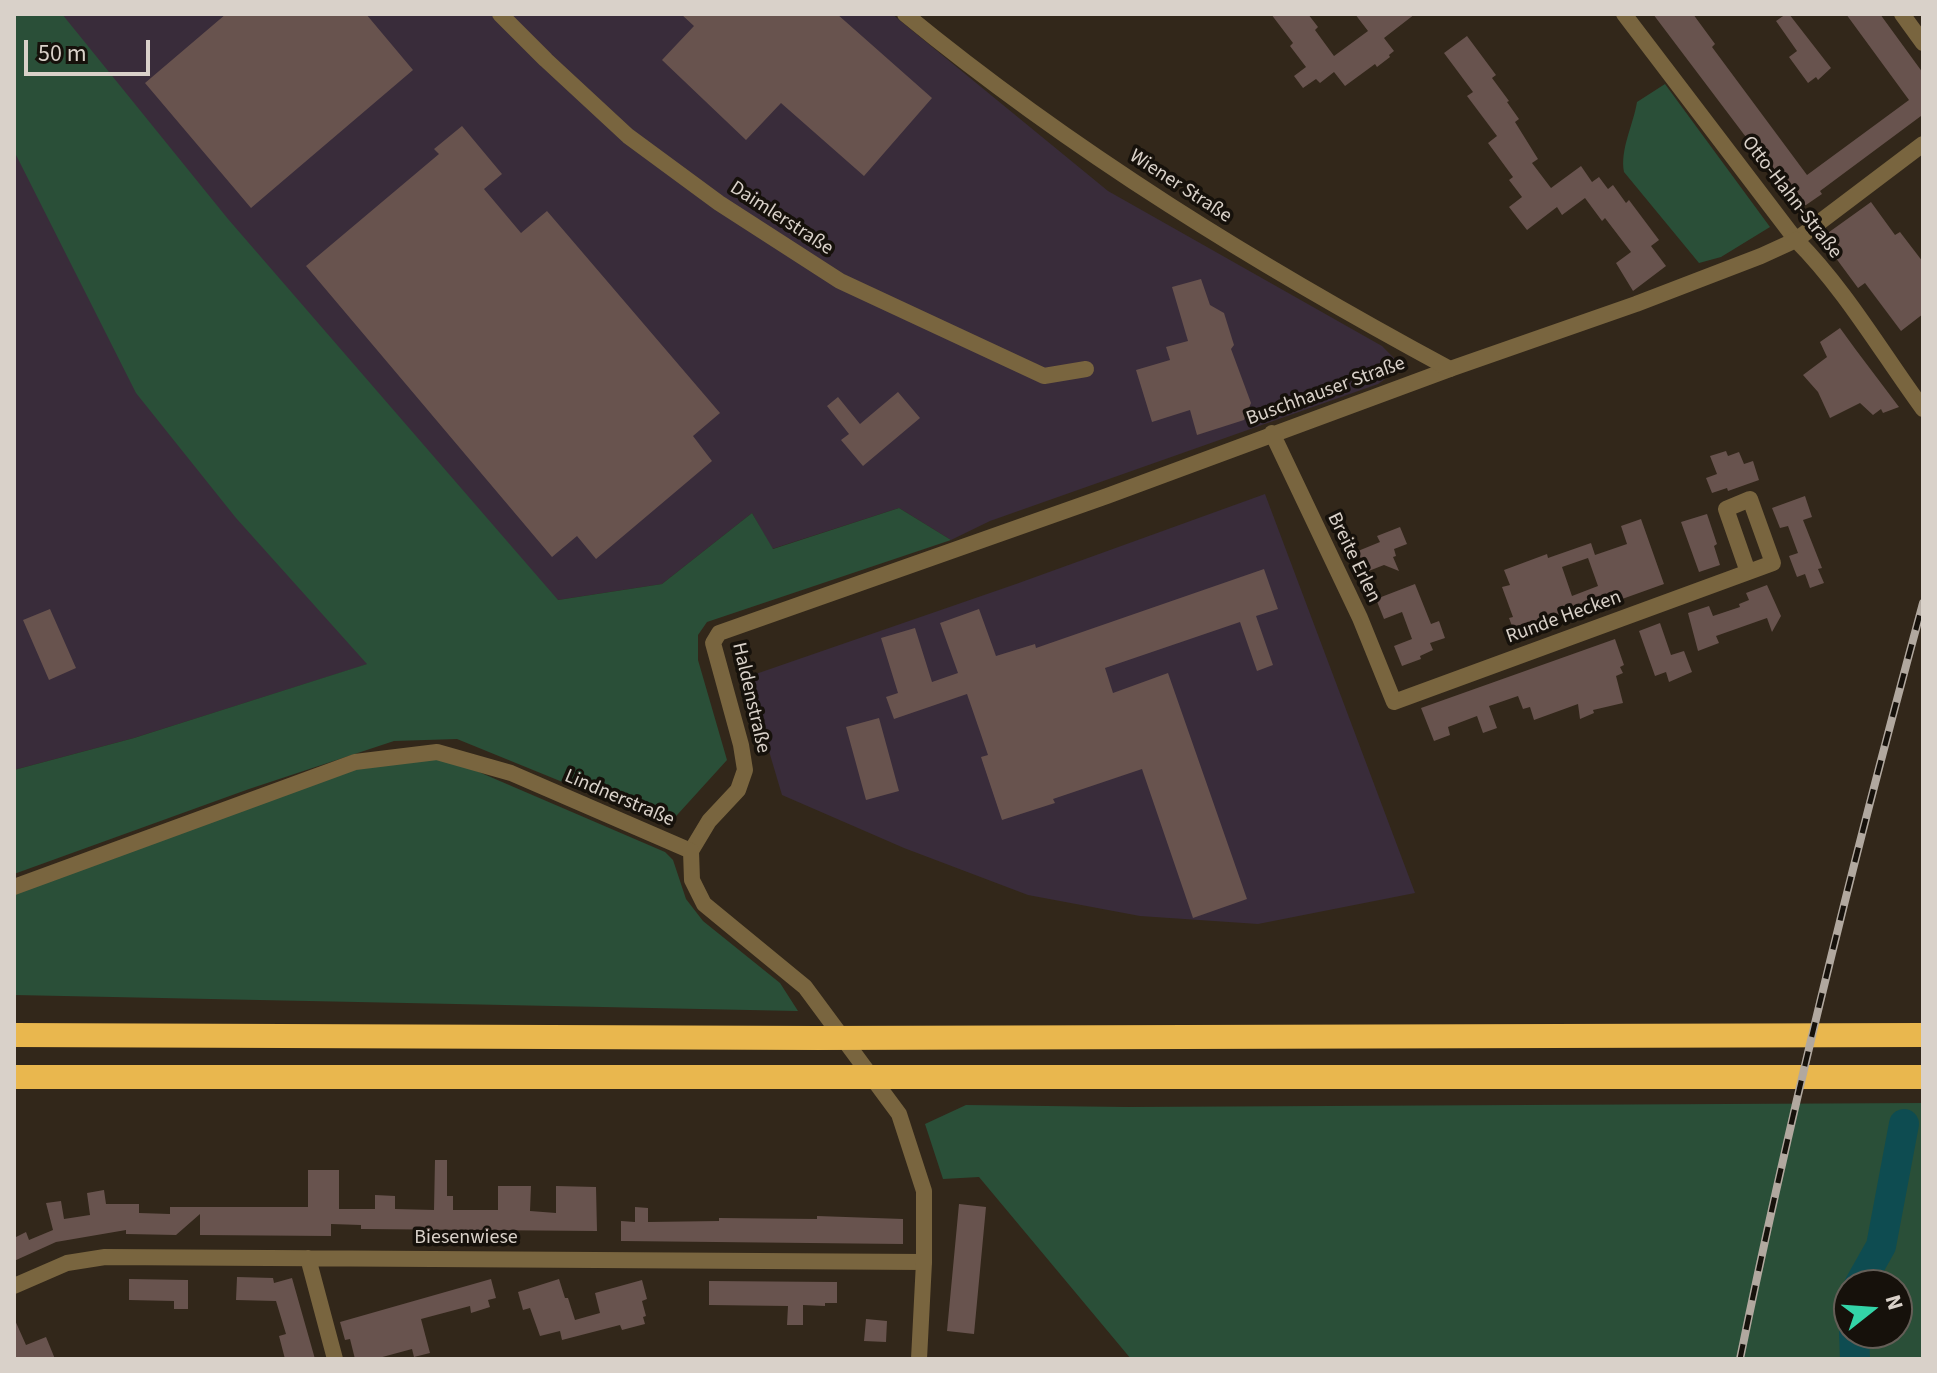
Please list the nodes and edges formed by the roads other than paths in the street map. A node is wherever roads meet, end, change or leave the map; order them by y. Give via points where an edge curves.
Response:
1 (500, 14) edge
2 (905, 14) edge
3 (1624, 14) edge
4 (1902, 14) edge
5 (1923, 43) edge
6 (1923, 144) edge
7 (1796, 240) junction
8 (1086, 369) dead end
9 (1450, 369) junction
10 (1923, 409) edge
11 (1272, 433) junction
12 (1748, 572) dead end
13 (719, 633) joint
14 (1394, 702) joint
15 (691, 851) junction
16 (14, 887) edge
17 (14, 1035) edge
18 (1923, 1035) edge
19 (14, 1077) edge
20 (1923, 1077) edge
21 (308, 1258) junction
22 (924, 1262) junction
23 (14, 1286) edge
24 (335, 1359) edge
25 (919, 1359) edge

1 - 8 street, Daimlerstraße via 628,136 840,281 1044,376
2 - 9 street, Wiener Straße via 1157,199
3 - 7 street, Otto-Hahn-Straße
4 - 5 street
6 - 7 street, Buschhauser Straße
7 - 9 street, Buschhauser Straße via 1636,304
7 - 10 street, Otto-Hahn-Straße
9 - 11 street, Buschhauser Straße
11 - 13 street, Buschhauser Straße
11 - 14 street, Breite Erlen
12 - 14 street, Runde Hecken
13 - 15 street, Haldenstraße via 713,643 745,770 738,790 709,821
15 - 16 street, Lindnerstraße via 511,773 437,752 355,762
15 - 22 street, Lindnerstraße via 692,880 704,904 805,987 899,1114 924,1191
17 - 18 highway
19 - 20 highway
21 - 22 street, Biesenwiese
21 - 23 street, Biesenwiese via 105,1257 67,1263
21 - 24 street
22 - 25 street, Lindnerstraße

